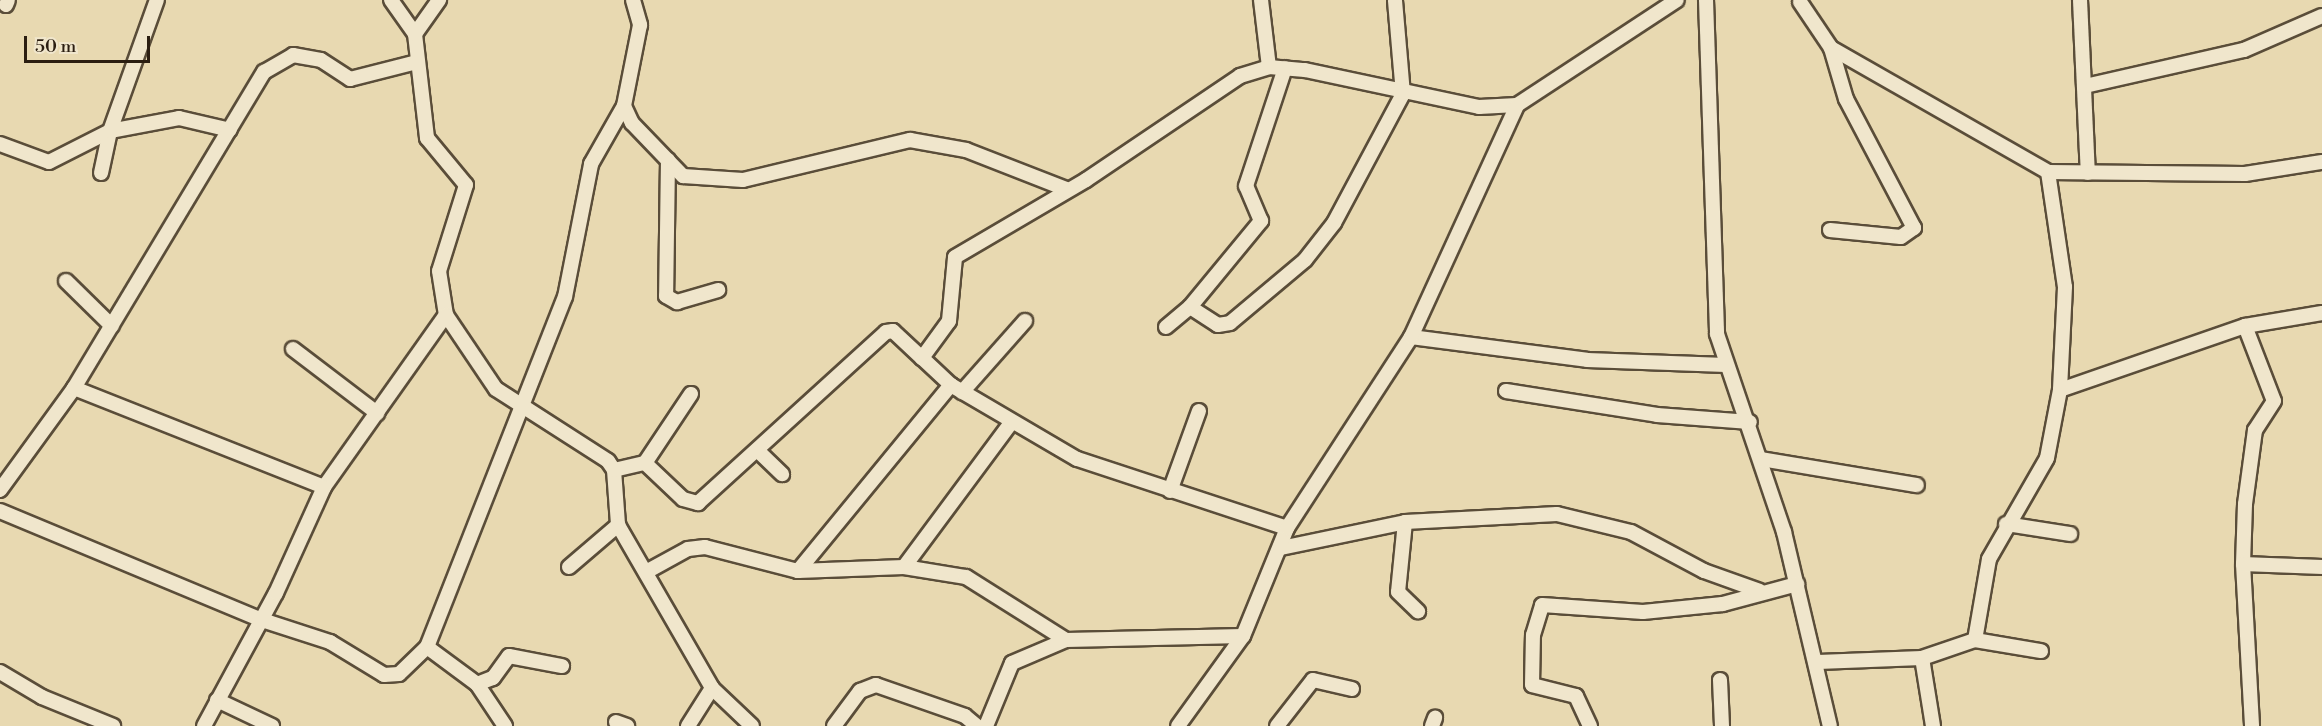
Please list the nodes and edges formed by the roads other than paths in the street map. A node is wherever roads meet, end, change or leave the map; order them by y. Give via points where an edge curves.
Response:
1 (157, 0) edge
2 (391, 0) edge
3 (439, 0) edge
4 (633, 0) edge
5 (1261, 0) edge
6 (1395, 0) edge
7 (1677, 0) edge
8 (1706, 0) edge
9 (2080, 0) edge
10 (1798, 1) edge
11 (2322, 16) edge
12 (415, 34) junction
13 (1831, 48) junction
14 (417, 62) junction
15 (1269, 67) junction
16 (1285, 68) junction
17 (2085, 86) junction
18 (1403, 94) junction
19 (1517, 105) junction
20 (624, 106) junction
21 (230, 130) junction
22 (110, 131) junction
23 (0, 144) edge
24 (668, 160) junction
25 (2322, 162) edge
26 (2048, 172) junction
27 (101, 173) dead end
28 (2088, 173) junction
29 (1066, 189) junction
30 (1830, 231) dead end
31 (66, 281) dead end
32 (718, 290) dead end
33 (1190, 307) junction
34 (2322, 313) edge
35 (446, 315) junction
36 (1025, 321) dead end
37 (112, 326) junction
38 (2245, 326) junction
39 (1166, 327) dead end
40 (1412, 337) junction
41 (293, 349) dead end
42 (922, 358) junction
43 (1726, 365) junction
44 (74, 388) junction
45 (957, 388) junction
46 (2060, 390) junction
47 (1506, 391) dead end
48 (691, 394) dead end
49 (521, 407) junction
50 (1199, 411) dead end
51 (377, 413) junction
52 (1750, 422) junction
53 (1011, 423) junction
54 (757, 450) junction
55 (1761, 459) junction
56 (645, 463) junction
57 (614, 470) junction
58 (782, 474) dead end
59 (1917, 485) dead end
60 (324, 487) junction
61 (0, 490) edge
62 (1170, 491) junction
63 (0, 512) edge
64 (1405, 522) junction
65 (2006, 524) junction
66 (618, 525) junction
67 (1287, 528) junction
68 (2070, 534) dead end
69 (1281, 548) junction
70 (2243, 564) junction
71 (569, 567) dead end
72 (904, 567) junction
73 (2322, 567) edge
74 (798, 571) junction
75 (646, 572) junction
76 (1797, 584) junction
77 (1760, 591) junction
78 (1418, 611) dead end
79 (259, 619) junction
80 (1243, 636) junction
81 (1066, 640) junction
82 (1975, 640) junction
83 (427, 647) junction
84 (2041, 651) dead end
85 (1922, 658) junction
86 (1818, 662) junction
87 (562, 666) dead end
88 (0, 672) edge
89 (1720, 680) dead end
90 (477, 684) junction
91 (712, 688) junction
92 (1352, 689) dead end
93 (217, 700) junction
94 (113, 726) edge
95 (204, 726) edge
96 (272, 726) edge
97 (505, 726) edge
98 (688, 726) edge
99 (752, 726) edge
100 (834, 726) edge
101 (977, 726) edge
102 (986, 726) edge
103 (1178, 726) edge
104 (1277, 726) edge
105 (1590, 726) edge
106 (1722, 726) edge
107 (1830, 726) edge
108 (1933, 726) edge
109 (2252, 726) edge

1 - 22 street
2 - 12 street
3 - 12 street
4 - 20 street via 640,25
5 - 15 street
6 - 18 street
7 - 19 street
8 - 43 street via 1714,302
9 - 17 street
10 - 13 street
11 - 17 street via 2222,56
12 - 14 street
13 - 26 street
13 - 30 street via 1846,99 1914,228 1901,237
14 - 21 street via 350,79 308,55 278,61 264,72
14 - 35 street via 427,138 466,185 439,271
15 - 16 street
15 - 29 street via 1209,93
16 - 18 street
16 - 33 street via 1246,186 1261,221
17 - 28 street
18 - 19 street via 1479,106
18 - 33 street via 1356,188 1305,260 1224,326
19 - 40 street
20 - 24 street via 632,123
20 - 49 street via 591,164 573,269
21 - 22 street via 179,118
21 - 37 street
22 - 23 street via 49,162
22 - 27 street
24 - 29 street via 683,176 743,180 910,140 966,150 1046,185
24 - 32 street via 666,296 677,302
25 - 28 street via 2245,174
26 - 28 street
26 - 46 street via 2065,287
29 - 42 street via 955,257 949,321
31 - 37 street
33 - 39 street
34 - 38 street
35 - 49 street via 481,372
35 - 51 street
36 - 45 street
37 - 44 street
38 - 46 street
38 - 70 street via 2274,401 2255,430
40 - 43 street via 1587,360
40 - 67 street
41 - 51 street
42 - 45 street
42 - 54 street via 893,331 885,332
43 - 52 street
44 - 60 street
44 - 61 street
45 - 53 street
45 - 74 street
46 - 65 street via 2047,458
47 - 52 street via 1657,416
48 - 56 street
49 - 57 street via 608,461
49 - 83 street
50 - 62 street
51 - 60 street
52 - 55 street
53 - 62 street via 1077,459
53 - 72 street
54 - 56 street via 698,503 683,499
54 - 58 street
55 - 59 street
55 - 76 street
56 - 57 street
57 - 66 street
60 - 79 street
62 - 67 street
63 - 79 street
64 - 69 street
64 - 77 street via 1520,513 1585,518 1631,532 1704,571
64 - 78 street via 1398,592
65 - 68 street
65 - 82 street via 1989,559
66 - 71 street
66 - 75 street
67 - 69 street
69 - 80 street
70 - 73 street
70 - 109 street
72 - 74 street
72 - 81 street via 966,577
74 - 75 street via 705,547 688,549
75 - 91 street
76 - 77 street
76 - 86 street
77 - 105 street via 1724,604 1642,612 1542,605 1533,635 1532,685 1576,696
79 - 83 street via 330,642 392,676
79 - 93 street
80 - 81 street
80 - 103 street
81 - 102 street via 1012,663
82 - 84 street
82 - 85 street
83 - 90 street
85 - 86 street
85 - 108 street
86 - 107 street
87 - 90 street via 509,656 493,678
88 - 94 street via 42,697
89 - 106 street
90 - 97 street
91 - 98 street
91 - 99 street
92 - 104 street via 1313,680
93 - 95 street
93 - 96 street
100 - 101 street via 860,692 876,685 965,716

